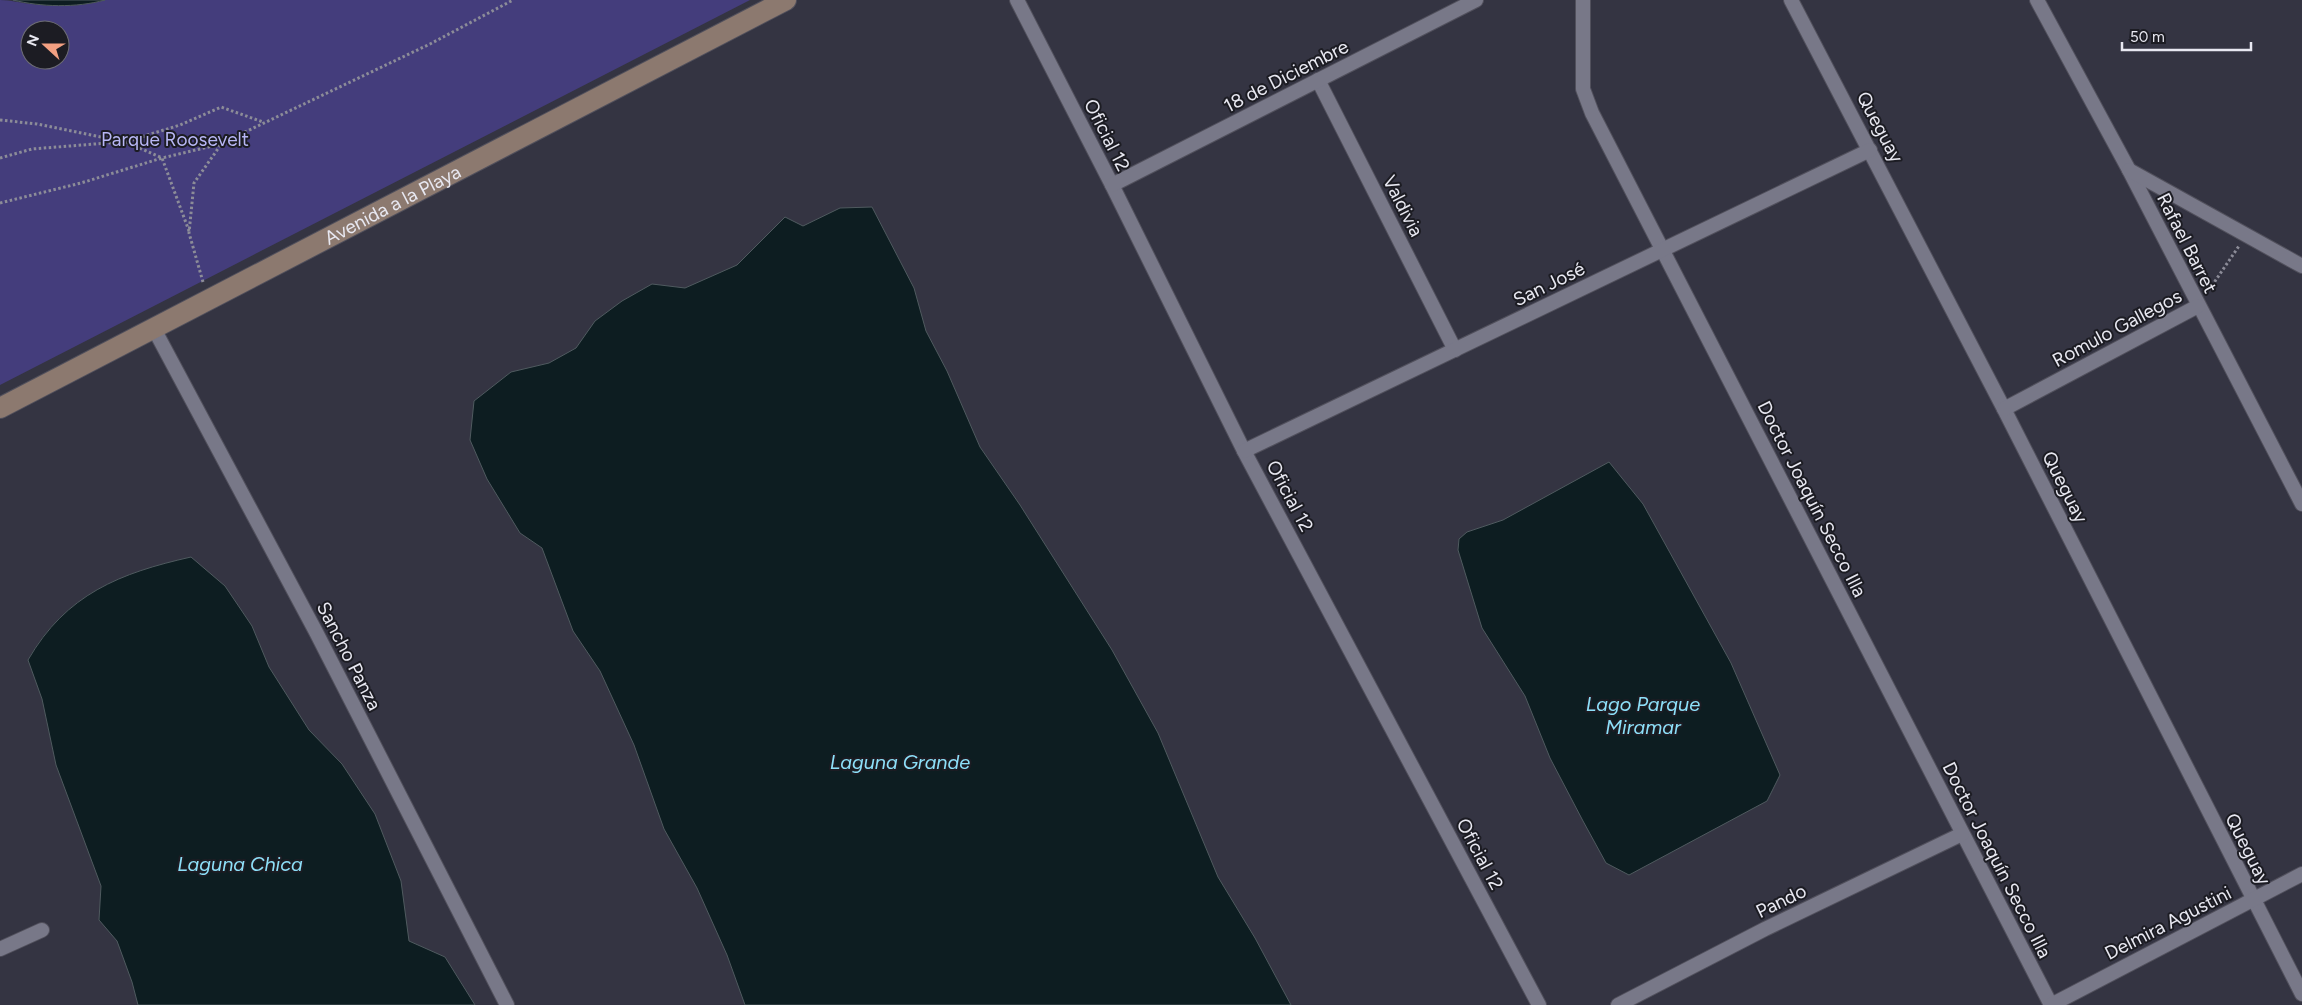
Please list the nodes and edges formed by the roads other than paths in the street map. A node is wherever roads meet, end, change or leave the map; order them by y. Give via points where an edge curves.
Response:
1 (786, 0) edge
2 (1016, 0) edge
3 (1476, 0) edge
4 (1583, 0) edge
5 (1791, 0) edge
6 (2037, 0) edge
7 (1318, 80) junction
8 (1870, 150) junction
9 (2129, 170) junction
10 (1112, 185) junction
11 (1663, 250) junction
12 (2302, 266) edge
13 (2198, 306) junction
14 (153, 327) junction
15 (1455, 350) junction
16 (0, 408) edge
17 (2004, 409) junction
18 (1244, 451) junction
19 (2302, 504) edge
20 (1962, 834) junction
21 (2302, 874) edge
22 (2254, 900) junction
23 (42, 930) dead end
24 (0, 950) edge
25 (2302, 994) edge
26 (507, 1005) edge
27 (1539, 1005) edge
28 (1618, 1005) edge
29 (2051, 1005) edge

1 - 14 street, Avenida a la Playa
2 - 10 street, Oficial 12
3 - 7 street, 18 de Diciembre
4 - 11 street, Doctor Joaquín Secco Illa via 1583,89 1592,113
5 - 8 street, Queguay
6 - 9 street, Rafael Barret
7 - 10 street, 18 de Diciembre
7 - 15 street, Valdivia
8 - 11 street, San José
8 - 17 street, Queguay
9 - 12 street
9 - 13 street, Rafael Barret
10 - 18 street, Oficial 12
11 - 15 street, San José
11 - 20 street, Doctor Joaquín Secco Illa
13 - 17 street, Romulo Gallegos
13 - 19 street, Rafael Barret
14 - 16 street, Avenida a la Playa
14 - 26 street, Sancho Panza via 316,632
15 - 18 street, San José
17 - 22 street, Queguay
18 - 27 street, Oficial 12
20 - 28 street, Pando via 1765,929
20 - 29 street, Doctor Joaquín Secco Illa
21 - 22 street, Delmira Agustini
22 - 25 street, Queguay
22 - 29 street, Delmira Agustini
23 - 24 street

